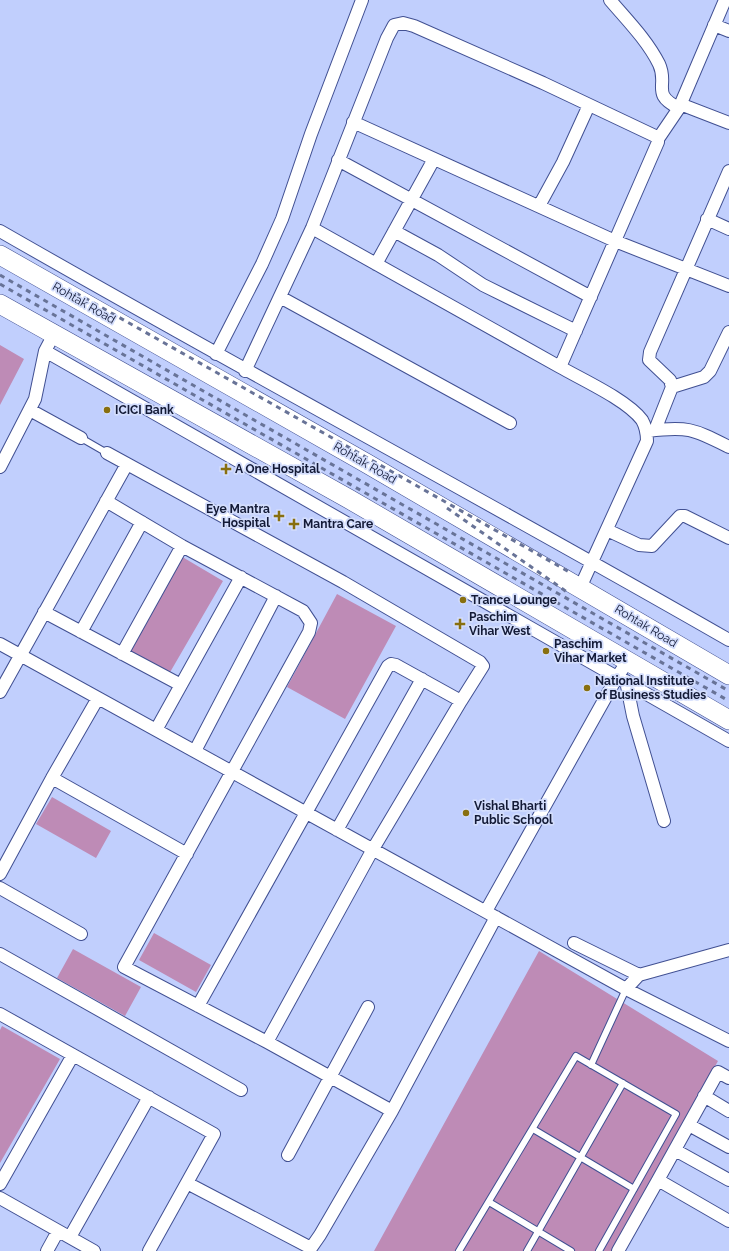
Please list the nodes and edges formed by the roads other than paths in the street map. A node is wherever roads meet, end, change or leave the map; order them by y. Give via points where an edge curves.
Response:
1 (362, 0) edge
2 (610, 0) edge
3 (725, 0) edge
4 (714, 25) junction
5 (729, 31) edge
6 (589, 105) junction
7 (679, 106) junction
8 (353, 122) junction
9 (729, 123) edge
10 (658, 139) junction
11 (434, 159) junction
12 (338, 160) junction
13 (729, 171) edge
14 (410, 201) junction
15 (539, 206) junction
16 (707, 219) junction
17 (312, 228) junction
18 (729, 229) edge
19 (394, 231) junction
20 (0, 232) edge
21 (615, 241) junction
22 (0, 255) edge
23 (48, 259) junction
24 (376, 264) junction
25 (685, 269) junction
26 (38, 277) junction
27 (729, 286) edge
28 (591, 296) junction
29 (280, 297) junction
30 (0, 304) edge
31 (576, 331) junction
32 (729, 332) edge
33 (54, 334) junction
34 (44, 351) junction
35 (216, 354) junction
36 (560, 367) junction
37 (245, 371) junction
38 (672, 387) junction
39 (30, 410) junction
40 (510, 423) dead end
41 (651, 431) junction
42 (81, 438) joint
43 (729, 447) edge
44 (107, 453) joint
45 (127, 464) junction
46 (0, 467) edge
47 (106, 501) junction
48 (142, 522) junction
49 (607, 530) junction
50 (729, 538) edge
51 (182, 546) junction
52 (592, 562) junction
53 (241, 577) junction
54 (580, 588) junction
55 (276, 596) junction
56 (44, 612) junction
57 (80, 632) junction
58 (729, 640) edge
59 (0, 644) edge
60 (122, 654) junction
61 (21, 655) junction
62 (628, 661) junction
63 (729, 675) edge
64 (3, 677) edge
65 (422, 679) junction
66 (622, 679) junction
67 (181, 685) junction
68 (0, 692) edge
69 (98, 698) junction
70 (461, 701) junction
71 (729, 720) edge
72 (156, 730) junction
73 (729, 741) edge
74 (196, 752) junction
75 (232, 772) junction
76 (52, 778) junction
77 (306, 812) junction
78 (664, 821) dead end
79 (337, 830) junction
80 (373, 849) junction
81 (187, 854) junction
82 (0, 874) edge
83 (0, 888) edge
84 (491, 914) junction
85 (81, 934) dead end
86 (574, 943) dead end
87 (729, 950) edge
88 (0, 954) edge
89 (639, 975) junction
90 (626, 989) junction
91 (198, 1006) junction
92 (368, 1007) dead end
93 (0, 1014) edge
94 (725, 1037) edge
95 (267, 1042) junction
96 (74, 1055) junction
97 (591, 1065) junction
98 (330, 1077) junction
99 (729, 1078) edge
100 (623, 1083) junction
101 (241, 1090) dead end
102 (704, 1096) junction
103 (149, 1097) junction
104 (392, 1111) junction
105 (729, 1111) edge
106 (688, 1125) junction
107 (533, 1128) junction
108 (729, 1147) edge
109 (674, 1150) junction
110 (288, 1154) dead end
111 (581, 1156) junction
112 (658, 1180) junction
113 (729, 1180) edge
114 (187, 1183) junction
115 (0, 1184) edge
116 (634, 1189) junction
117 (0, 1198) edge
118 (489, 1202) junction
119 (728, 1217) edge
120 (58, 1231) junction
121 (538, 1232) junction
122 (70, 1237) junction
123 (47, 1251) edge
124 (94, 1251) edge
125 (149, 1251) edge
126 (460, 1251) edge
127 (527, 1251) edge
128 (571, 1251) edge
129 (599, 1251) edge
130 (618, 1251) edge

1 - 35 street via 282,219
2 - 7 street via 637,32 660,66 663,98
3 - 4 street
4 - 5 street
4 - 7 street
6 - 8 street via 403,23 394,25 390,30
6 - 10 street
6 - 15 street
7 - 9 street
7 - 10 street
8 - 11 street
8 - 12 street
10 - 21 street
11 - 14 street
11 - 15 street
12 - 14 street
12 - 17 street
13 - 16 street
14 - 19 street
14 - 28 street
15 - 21 street
16 - 18 street
16 - 25 street
17 - 24 street
17 - 29 street
19 - 24 street
19 - 31 street via 438,255 483,285
20 - 23 street
21 - 25 street
21 - 28 street
22 - 26 main road, Rohtak Road
23 - 26 street
23 - 35 street
24 - 36 street
25 - 27 street
25 - 38 street via 654,340 649,360 670,380
26 - 54 main road, Rohtak Road
28 - 31 street
29 - 37 street
29 - 40 street
30 - 33 main road
31 - 36 street
32 - 38 street via 707,374 697,381
33 - 34 street
33 - 62 main road via 349,499
34 - 39 street via 35,399
34 - 66 street
35 - 37 street
36 - 41 street via 623,403
37 - 52 street
38 - 41 street
39 - 42 street
39 - 46 street
41 - 43 street via 688,429
41 - 49 street
42 - 44 lane
44 - 45 street
45 - 47 street
45 - 70 street via 343,582 480,662 483,666 480,673
47 - 48 street
47 - 56 street
48 - 51 street
48 - 57 street
49 - 50 street via 639,545 652,546 671,524 680,516 685,516
49 - 52 street
51 - 53 street
51 - 60 street
52 - 54 street
52 - 58 street
53 - 55 street
53 - 67 street
54 - 63 main road, Rohtak Road
55 - 74 street
55 - 75 street via 303,611 311,623 309,632
56 - 57 street
56 - 61 street
57 - 60 street
59 - 61 street
60 - 67 street
61 - 64 street
61 - 69 street
62 - 66 street
62 - 71 main road
64 - 68 street
65 - 70 street
65 - 77 street via 396,665 388,666
65 - 79 street
66 - 73 street
66 - 78 street
66 - 84 street
67 - 72 street
69 - 72 street
69 - 76 street
70 - 80 street
72 - 74 street
74 - 75 street
75 - 77 street
75 - 81 street
76 - 81 street
76 - 82 street
77 - 79 street
77 - 91 street
79 - 80 street
80 - 84 street
80 - 95 street
81 - 91 street via 124,967
83 - 85 street
84 - 90 street
84 - 104 street
86 - 89 street
87 - 89 street
88 - 101 street
89 - 90 street
90 - 94 street
90 - 97 lane
91 - 95 street
92 - 98 street
93 - 96 street
95 - 98 street
96 - 103 street
96 - 115 street
97 - 100 lane
97 - 107 lane via 576,1056
98 - 104 street
98 - 110 street
99 - 102 street via 718,1072
100 - 111 lane
100 - 116 lane via 676,1114
102 - 105 street
102 - 106 street
103 - 114 street via 214,1134
103 - 122 street
104 - 114 street via 311,1248
106 - 108 street
106 - 109 street
107 - 111 lane
107 - 118 lane
109 - 112 street
109 - 113 street
111 - 116 lane
111 - 121 lane
112 - 119 street
112 - 130 street
114 - 125 street
116 - 129 lane
117 - 120 street
118 - 121 lane
118 - 126 lane
120 - 122 street
120 - 123 street
121 - 127 lane
121 - 128 lane
122 - 124 street

